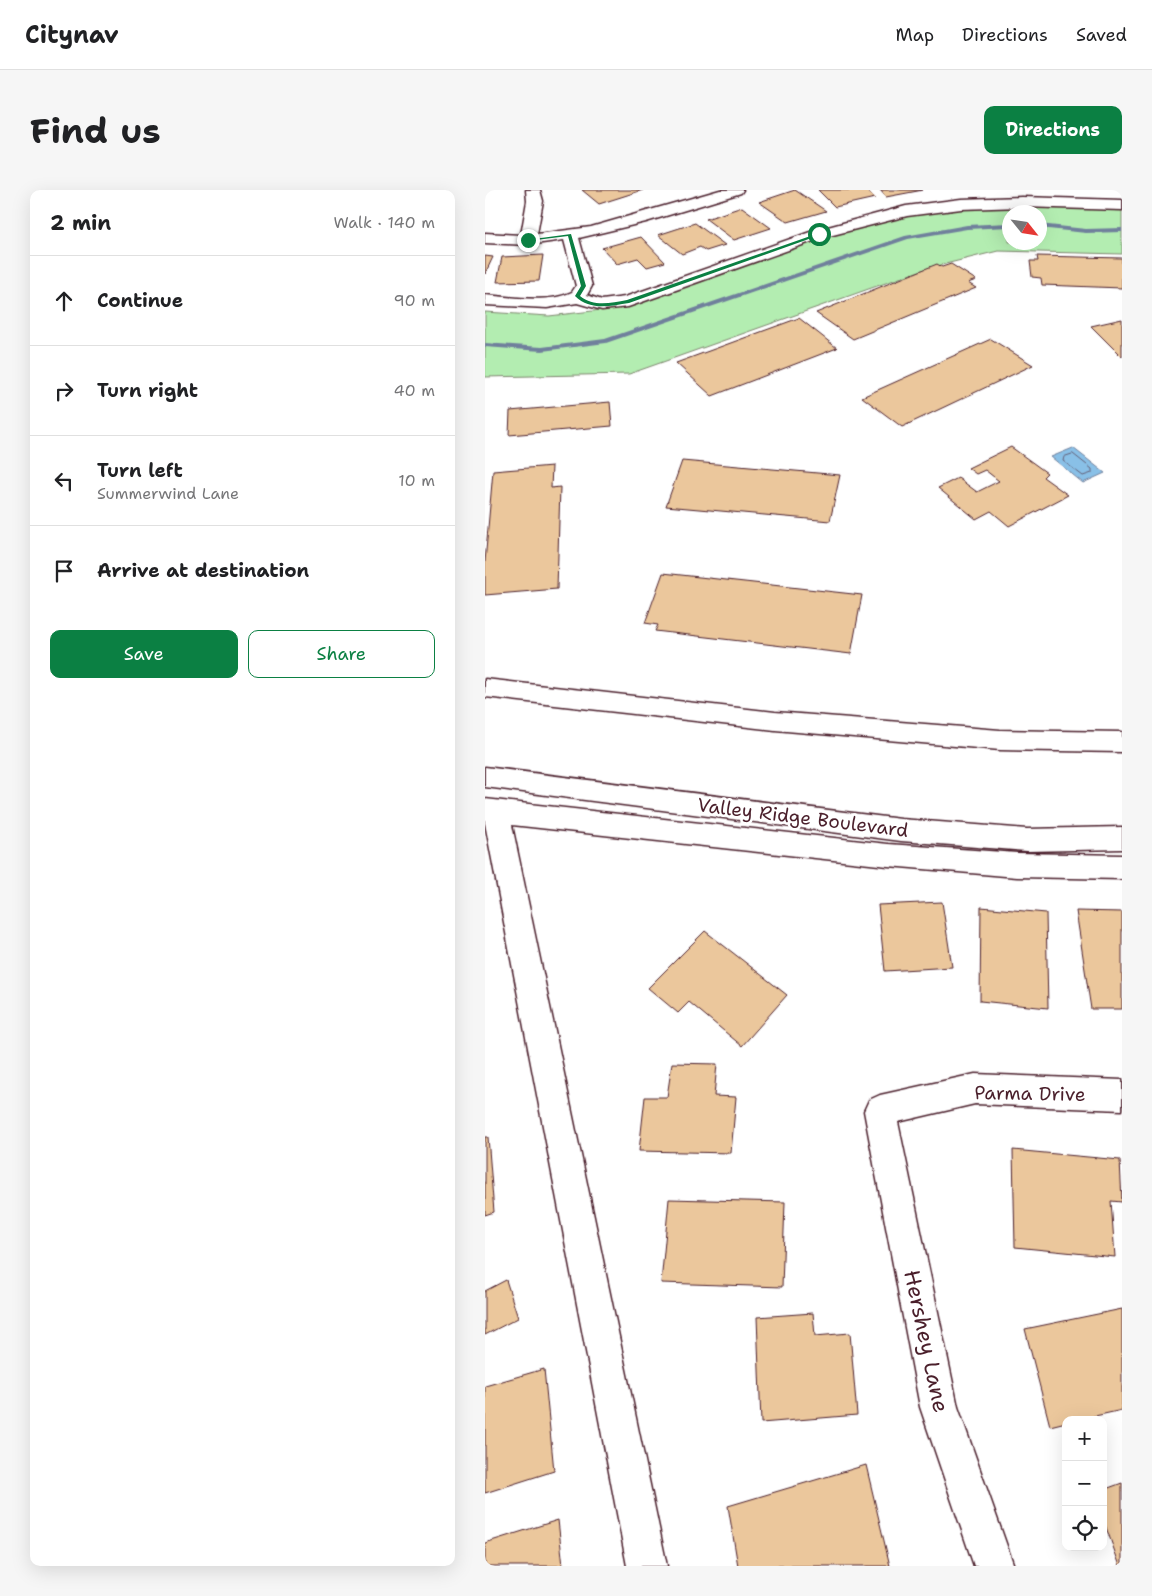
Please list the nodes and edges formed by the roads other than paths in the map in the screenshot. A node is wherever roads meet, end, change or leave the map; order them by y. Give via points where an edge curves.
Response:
1 (533, 190) edge
2 (677, 190) edge
3 (736, 190) edge
4 (694, 202) junction
5 (1122, 205) edge
6 (570, 234) junction
7 (485, 238) edge
8 (528, 240) junction
9 (578, 296) junction
10 (485, 300) edge
11 (485, 688) edge
12 (1122, 742) edge
13 (485, 777) edge
14 (491, 811) edge
15 (1122, 838) edge
16 (1122, 867) edge
17 (1122, 1095) edge
18 (880, 1111) joint
19 (647, 1566) edge
20 (993, 1566) edge

1 - 8 main road via 535,201
2 - 4 main road
3 - 4 main road
4 - 6 main road via 641,219
5 - 9 main road via 1022,202 961,204 905,211 819,234 628,302 587,304
6 - 8 main road
6 - 9 main road via 584,286
7 - 8 main road
9 - 10 main road via 539,303
11 - 12 main road via 775,722 1000,740
13 - 15 main road, Valley Ridge Boulevard via 901,830 1027,840
14 - 16 main road via 898,855 1017,865
14 - 19 main road
17 - 18 main road, Parma Drive via 975,1089
18 - 20 main road, Hershey Lane via 939,1407

